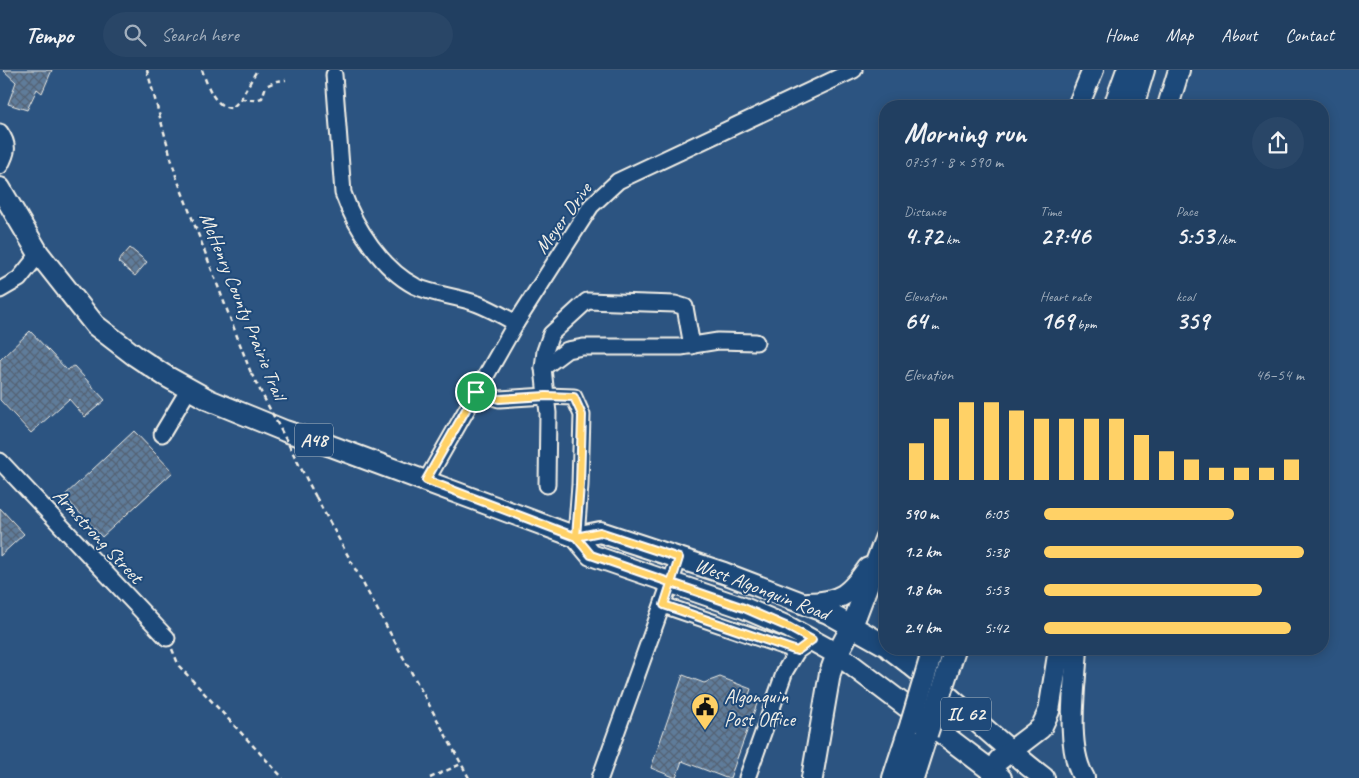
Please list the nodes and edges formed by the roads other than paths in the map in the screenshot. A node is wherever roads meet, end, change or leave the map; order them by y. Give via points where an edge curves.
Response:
1 (854, 70) edge
2 (1093, 70) edge
3 (1127, 70) edge
4 (1144, 70) edge
5 (1179, 70) edge
6 (334, 75) dead end
7 (1080, 100) edge
8 (1116, 100) edge
9 (1135, 100) edge
10 (1170, 100) edge
11 (0, 132) edge
12 (0, 166) edge
13 (0, 188) edge
14 (39, 254) junction
15 (0, 290) edge
16 (516, 323) junction
17 (756, 342) dead end
18 (692, 346) junction
19 (543, 368) junction
20 (189, 389) junction
21 (476, 392) junction
22 (546, 396) junction
23 (162, 434) dead end
24 (0, 461) edge
25 (426, 480) junction
26 (547, 485) dead end
27 (576, 537) junction
28 (879, 551) edge
29 (879, 555) edge
30 (679, 558) junction
31 (671, 582) junction
32 (803, 603) junction
33 (664, 605) junction
34 (852, 626) junction
35 (167, 638) road end
36 (879, 642) edge
37 (805, 646) junction
38 (838, 654) junction
39 (898, 655) edge
40 (932, 655) edge
41 (952, 655) edge
42 (1058, 655) edge
43 (1077, 655) edge
44 (919, 729) junction
45 (1009, 752) junction
46 (991, 775) edge
47 (600, 778) edge
48 (747, 778) edge
49 (812, 778) edge
50 (893, 778) edge
51 (913, 778) edge
52 (1044, 778) edge
53 (1084, 778) edge

1 - 16 street, Meyer Drive via 618,181 591,206
2 - 7 main road
3 - 8 main road
4 - 9 main road
5 - 10 main road
6 - 16 street via 343,193 360,232 406,281 478,304
11 - 12 street via 5,139 7,153
13 - 14 main road, West Algonquin Road / A48
14 - 15 street via 19,279
14 - 20 main road, West Algonquin Road / A48 via 95,325 134,355
16 - 21 street, Meyer Drive
17 - 18 street via 718,341
18 - 19 street via 583,347 567,350
18 - 19 street via 685,307 587,301 551,334
19 - 22 street
20 - 23 street
20 - 25 main road, West Algonquin Road / A48 via 285,431
21 - 22 street via 499,399
21 - 25 street, Meyer Drive
22 - 26 street
22 - 27 street via 574,397 582,415
24 - 35 street, Armstrong Street
25 - 27 main road, West Algonquin Road / A48
27 - 30 main road, West Algonquin Road via 600,532
27 - 31 main road, West Algonquin Road / A48 via 591,555
28 - 32 main road via 858,583 840,598
29 - 34 main road
30 - 31 street
30 - 32 main road, West Algonquin Road
31 - 33 street
31 - 37 main road, West Algonquin Road / A48 via 788,627
32 - 34 main road, West Algonquin Road
33 - 37 street
33 - 47 street
34 - 36 main road, West Algonquin Road
34 - 38 main road
37 - 38 main road, West Algonquin Road / A48
37 - 48 street via 785,672
38 - 46 main road, West Algonquin Road / IL 62
38 - 49 main road via 830,673
39 - 45 main road, IL 62
40 - 44 main road, bridge
41 - 44 main road, bridge
42 - 45 main road via 1050,710 1041,728
43 - 53 main road via 1073,744
44 - 50 main road
44 - 51 main road
45 - 46 main road
45 - 52 main road, IL 62

